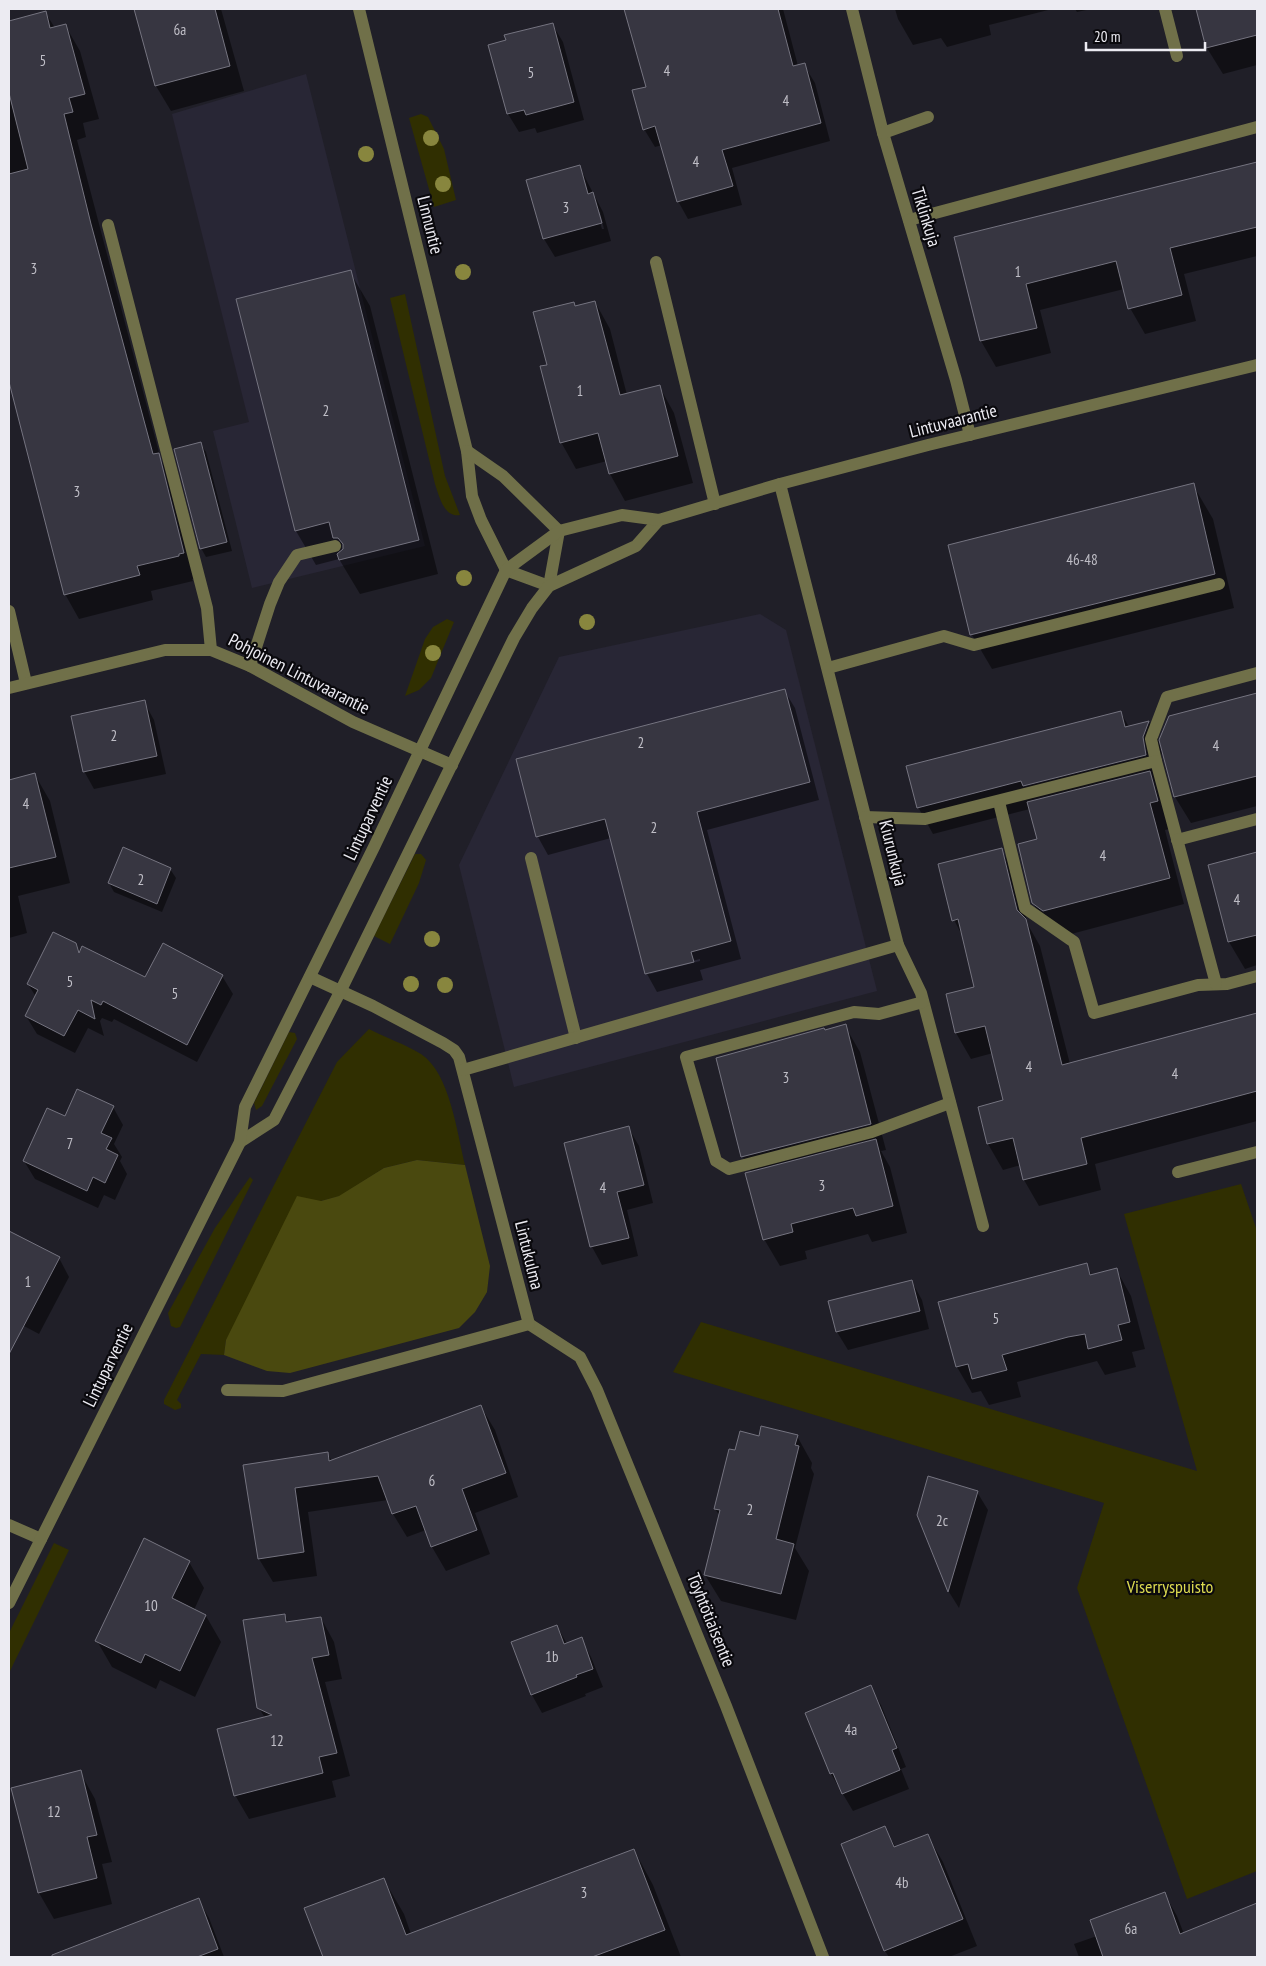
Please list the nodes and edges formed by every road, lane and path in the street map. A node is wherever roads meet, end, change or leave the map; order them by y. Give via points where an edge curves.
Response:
1 (359, 9) edge
2 (852, 9) edge
3 (1165, 9) edge
4 (1177, 56) dead end
5 (928, 117) dead end
6 (1257, 127) edge
7 (883, 133) junction
8 (909, 220) junction
9 (108, 225) dead end
10 (656, 262) dead end
11 (1257, 365) edge
12 (970, 435) junction
13 (467, 450) junction
14 (780, 484) junction
15 (715, 504) junction
16 (659, 520) junction
17 (559, 531) junction
18 (335, 546) dead end
19 (506, 570) junction
20 (1219, 584) dead end
21 (549, 586) junction
22 (9, 611) edge
23 (211, 650) junction
24 (250, 666) junction
25 (828, 668) junction
26 (1257, 673) edge
27 (26, 683) junction
28 (9, 688) edge
29 (420, 751) junction
30 (1156, 761) junction
31 (452, 765) junction
32 (999, 802) junction
33 (865, 817) junction
34 (1257, 820) edge
35 (1177, 840) junction
36 (531, 858) dead end
37 (898, 945) junction
38 (1257, 976) edge
39 (310, 978) junction
40 (1216, 984) junction
41 (340, 992) junction
42 (923, 1002) junction
43 (576, 1038) junction
44 (463, 1070) junction
45 (950, 1102) junction
46 (240, 1142) junction
47 (1257, 1152) edge
48 (1178, 1172) dead end
49 (983, 1226) dead end
50 (529, 1324) junction
51 (227, 1390) dead end
52 (9, 1525) edge
53 (41, 1539) junction
54 (9, 1603) edge
55 (823, 1957) edge

1 - 13 street, Linnuntie
2 - 7 street, Tiklinkuja
3 - 4 street
5 - 7 street
6 - 8 street
7 - 8 street, Tiklinkuja
8 - 12 street, Tiklinkuja
9 - 23 street via 207,608
10 - 15 street
11 - 12 street, Lintuvaarantie
12 - 14 street, Lintuvaarantie
13 - 17 street via 503,476
13 - 19 street, Linnuntie via 472,496
14 - 15 street, Lintuvaarantie
14 - 25 street, Kiurunkuja
15 - 16 street, Lintuvaarantie
16 - 17 street, Lintuvaarantie via 622,515
16 - 21 street via 636,546
17 - 19 street, Lintuparventie
17 - 21 street
18 - 24 street via 297,555 270,604
19 - 21 street
19 - 29 street, Lintuparventie
20 - 25 street via 974,646 944,636
21 - 31 street via 514,638
22 - 27 street
23 - 24 street, Pohjoinen Lintuvaarantie
23 - 27 street, Pohjoinen Lintuvaarantie via 165,650
24 - 29 street, Pohjoinen Lintuvaarantie via 353,722
25 - 33 street, Kiurunkuja
26 - 30 street via 1168,697 1151,739
27 - 28 street, Pohjoinen Lintuvaarantie
29 - 31 street, Pohjoinen Lintuvaarantie
29 - 39 street, Lintuparventie
30 - 32 street
30 - 35 street
31 - 41 street
32 - 33 street via 925,819
32 - 40 street via 1026,908 1074,942 1094,1013 1198,985
33 - 37 street, Kiurunkuja
34 - 35 street
35 - 40 street
36 - 43 street
37 - 42 street, Kiurunkuja
37 - 43 street
38 - 40 street
39 - 41 street, Lintukulma
39 - 46 street, Lintuparventie via 245,1108
41 - 44 street, Lintukulma via 443,1043 454,1050
41 - 46 street via 274,1120
42 - 45 street, Kiurunkuja
42 - 45 street via 879,1014 854,1012 686,1057 716,1161 729,1169 872,1132
43 - 44 street
44 - 50 street, Lintukulma
45 - 49 street, Kiurunkuja
46 - 53 street, Lintuparventie
47 - 48 street
50 - 51 street via 283,1391
50 - 55 street, Töyhtötiaisentie via 580,1356 597,1390 726,1706
52 - 53 street
53 - 54 street, Lintuparventie

